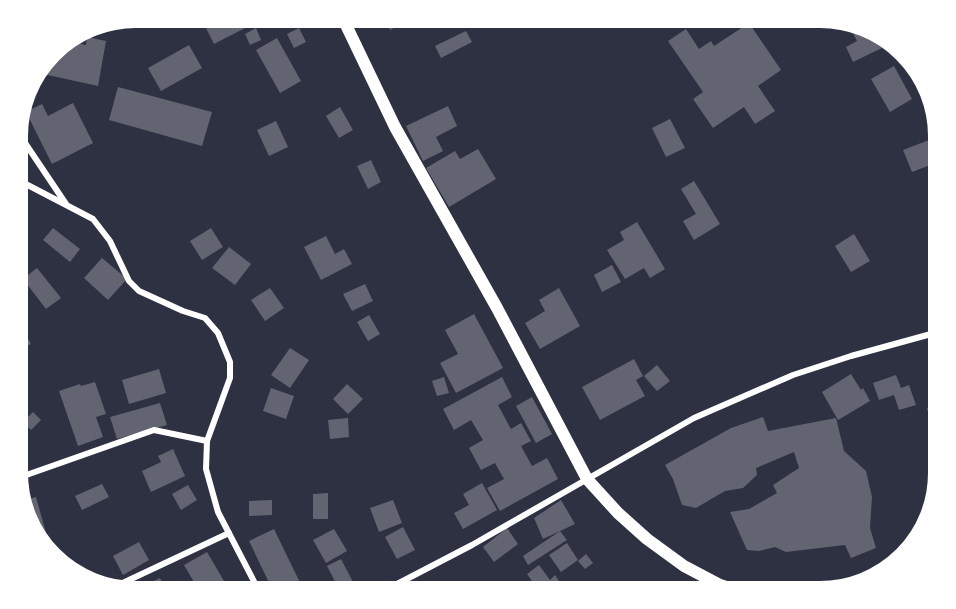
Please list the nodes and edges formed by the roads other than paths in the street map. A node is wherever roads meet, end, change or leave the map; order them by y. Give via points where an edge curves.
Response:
1 (346, 24) edge
2 (24, 141) edge
3 (24, 184) edge
4 (68, 207) junction
5 (932, 334) edge
6 (207, 441) junction
7 (24, 476) edge
8 (587, 479) junction
9 (229, 533) junction
10 (121, 584) edge
11 (255, 585) edge
12 (395, 585) edge
13 (720, 585) edge

1 - 8 main road via 395,127
2 - 4 street
3 - 4 street
4 - 6 street via 93,219 110,241 129,281 139,291 205,318 218,333 230,362 230,378
5 - 8 street via 793,375 694,418
6 - 7 street via 154,430
6 - 9 street via 206,469
8 - 12 street
8 - 13 main road via 647,539 684,567
9 - 10 street
9 - 11 street

